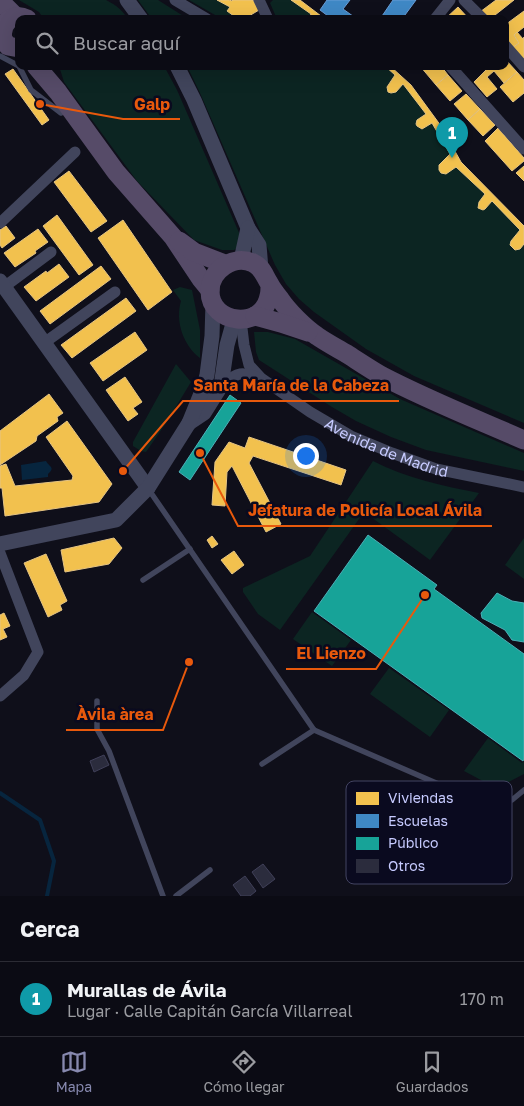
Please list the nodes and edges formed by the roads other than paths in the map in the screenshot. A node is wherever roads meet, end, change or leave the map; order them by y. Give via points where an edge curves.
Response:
1 (126, 0) edge
2 (175, 0) edge
3 (259, 0) edge
4 (450, 0) edge
5 (464, 0) edge
6 (0, 1) edge
7 (138, 15) edge
8 (199, 15) edge
9 (266, 15) edge
10 (438, 15) edge
11 (479, 15) edge
12 (11, 20) edge
13 (10, 50) edge
14 (509, 50) edge
15 (524, 67) edge
16 (21, 70) edge
17 (39, 70) edge
18 (51, 70) edge
19 (179, 70) edge
20 (454, 70) edge
21 (63, 99) junction
22 (524, 149) edge
23 (75, 152) dead end
24 (0, 223) edge
25 (248, 228) junction
26 (173, 237) junction
27 (51, 252) dead end
28 (233, 262) junction
29 (266, 277) junction
30 (2, 284) edge
31 (114, 292) dead end
32 (211, 296) junction
33 (243, 319) junction
34 (316, 335) junction
35 (44, 343) junction
36 (261, 378) junction
37 (221, 386) junction
38 (189, 423) junction
39 (524, 440) edge
40 (524, 487) edge
41 (148, 488) junction
42 (0, 544) edge
43 (190, 549) junction
44 (0, 553) edge
45 (143, 580) dead end
46 (0, 696) edge
47 (97, 700) dead end
48 (314, 730) junction
49 (262, 764) dead end
50 (432, 781) edge
51 (524, 790) edge
52 (512, 800) edge
53 (210, 870) dead end
54 (163, 896) edge
55 (176, 896) edge

1 - 7 street
2 - 8 street
3 - 9 street
4 - 10 street
5 - 11 street
6 - 12 highway
12 - 13 highway via 1,32
14 - 15 street
16 - 21 lane via 31,90 61,113
17 - 21 highway
18 - 21 highway
19 - 25 street
20 - 22 street
21 - 26 highway via 116,172
23 - 24 street
25 - 28 street
25 - 29 street via 259,244
26 - 28 highway via 194,252
26 - 32 highway
27 - 30 street
28 - 29 highway via 252,263
28 - 32 highway via 214,275
29 - 33 highway via 270,297 267,303
29 - 34 highway via 290,311
30 - 35 street
31 - 35 street
32 - 33 highway via 221,314
32 - 38 street via 212,336 207,375
33 - 34 highway via 282,323
33 - 36 street, Avenida de Madrid via 249,365
33 - 37 street via 227,344
34 - 39 highway via 428,399
35 - 41 street
36 - 37 street, Avenida de Madrid via 245,372
36 - 40 street, Avenida de Madrid via 310,412 351,436 384,450 436,469
37 - 38 street via 204,413
38 - 41 street
41 - 42 street via 116,520
41 - 43 lane
43 - 45 lane
43 - 48 lane
44 - 46 street via 38,652 24,675
47 - 54 lane via 97,728 109,751
48 - 49 lane
48 - 50 lane
51 - 52 lane
53 - 55 lane

